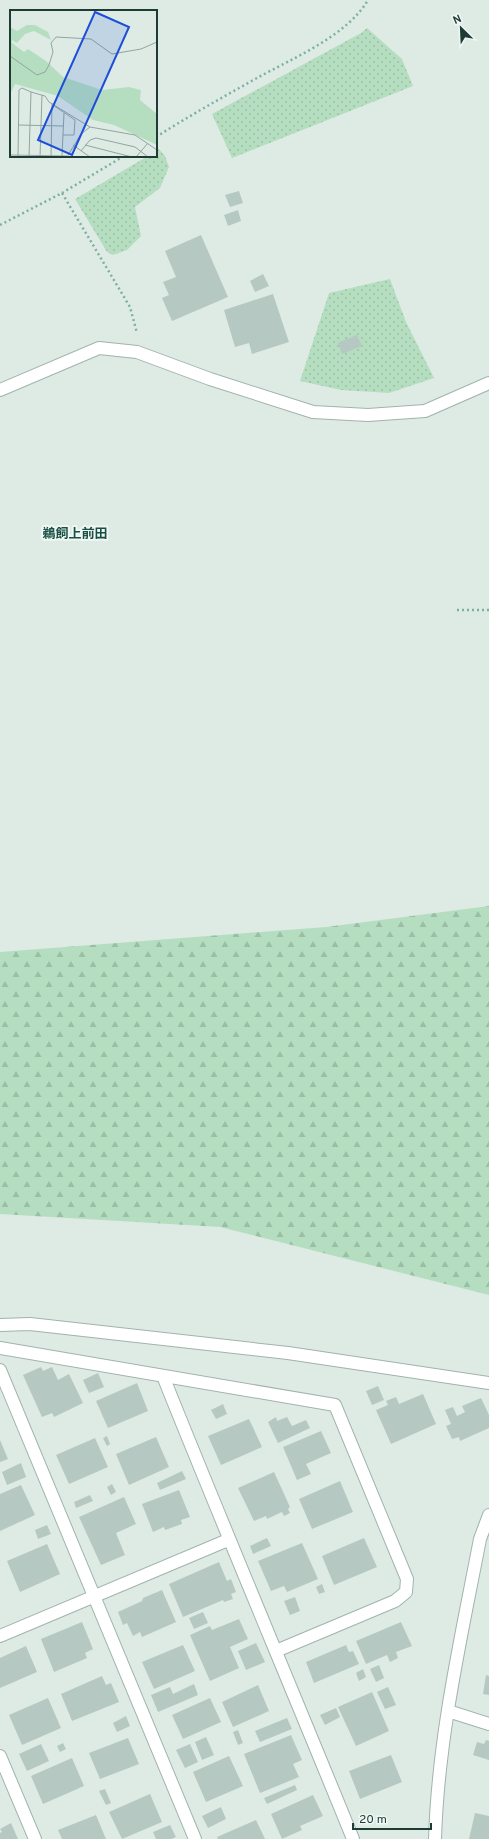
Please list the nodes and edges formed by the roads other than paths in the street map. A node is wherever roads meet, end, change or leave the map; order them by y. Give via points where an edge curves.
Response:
1 (489, 383) edge
2 (0, 390) edge
3 (0, 1324) edge
4 (0, 1348) edge
5 (0, 1370) edge
6 (163, 1376) junction
7 (489, 1383) edge
8 (489, 1515) edge
9 (228, 1540) junction
10 (95, 1596) junction
11 (0, 1636) edge
12 (276, 1651) junction
13 (448, 1711) junction
14 (489, 1724) edge
15 (0, 1756) edge
16 (35, 1839) edge
17 (195, 1839) edge
18 (353, 1839) edge
19 (435, 1839) edge

1 - 2 street via 425,411 368,415 312,412 137,352 99,348
3 - 7 street via 30,1324 288,1353
4 - 6 street
5 - 10 street
6 - 9 street
6 - 12 street via 335,1406 407,1579 406,1592 395,1601
8 - 13 street via 480,1539
9 - 10 street
9 - 12 street
10 - 11 street
10 - 17 street
12 - 18 street
13 - 14 street
13 - 19 street
15 - 16 street

